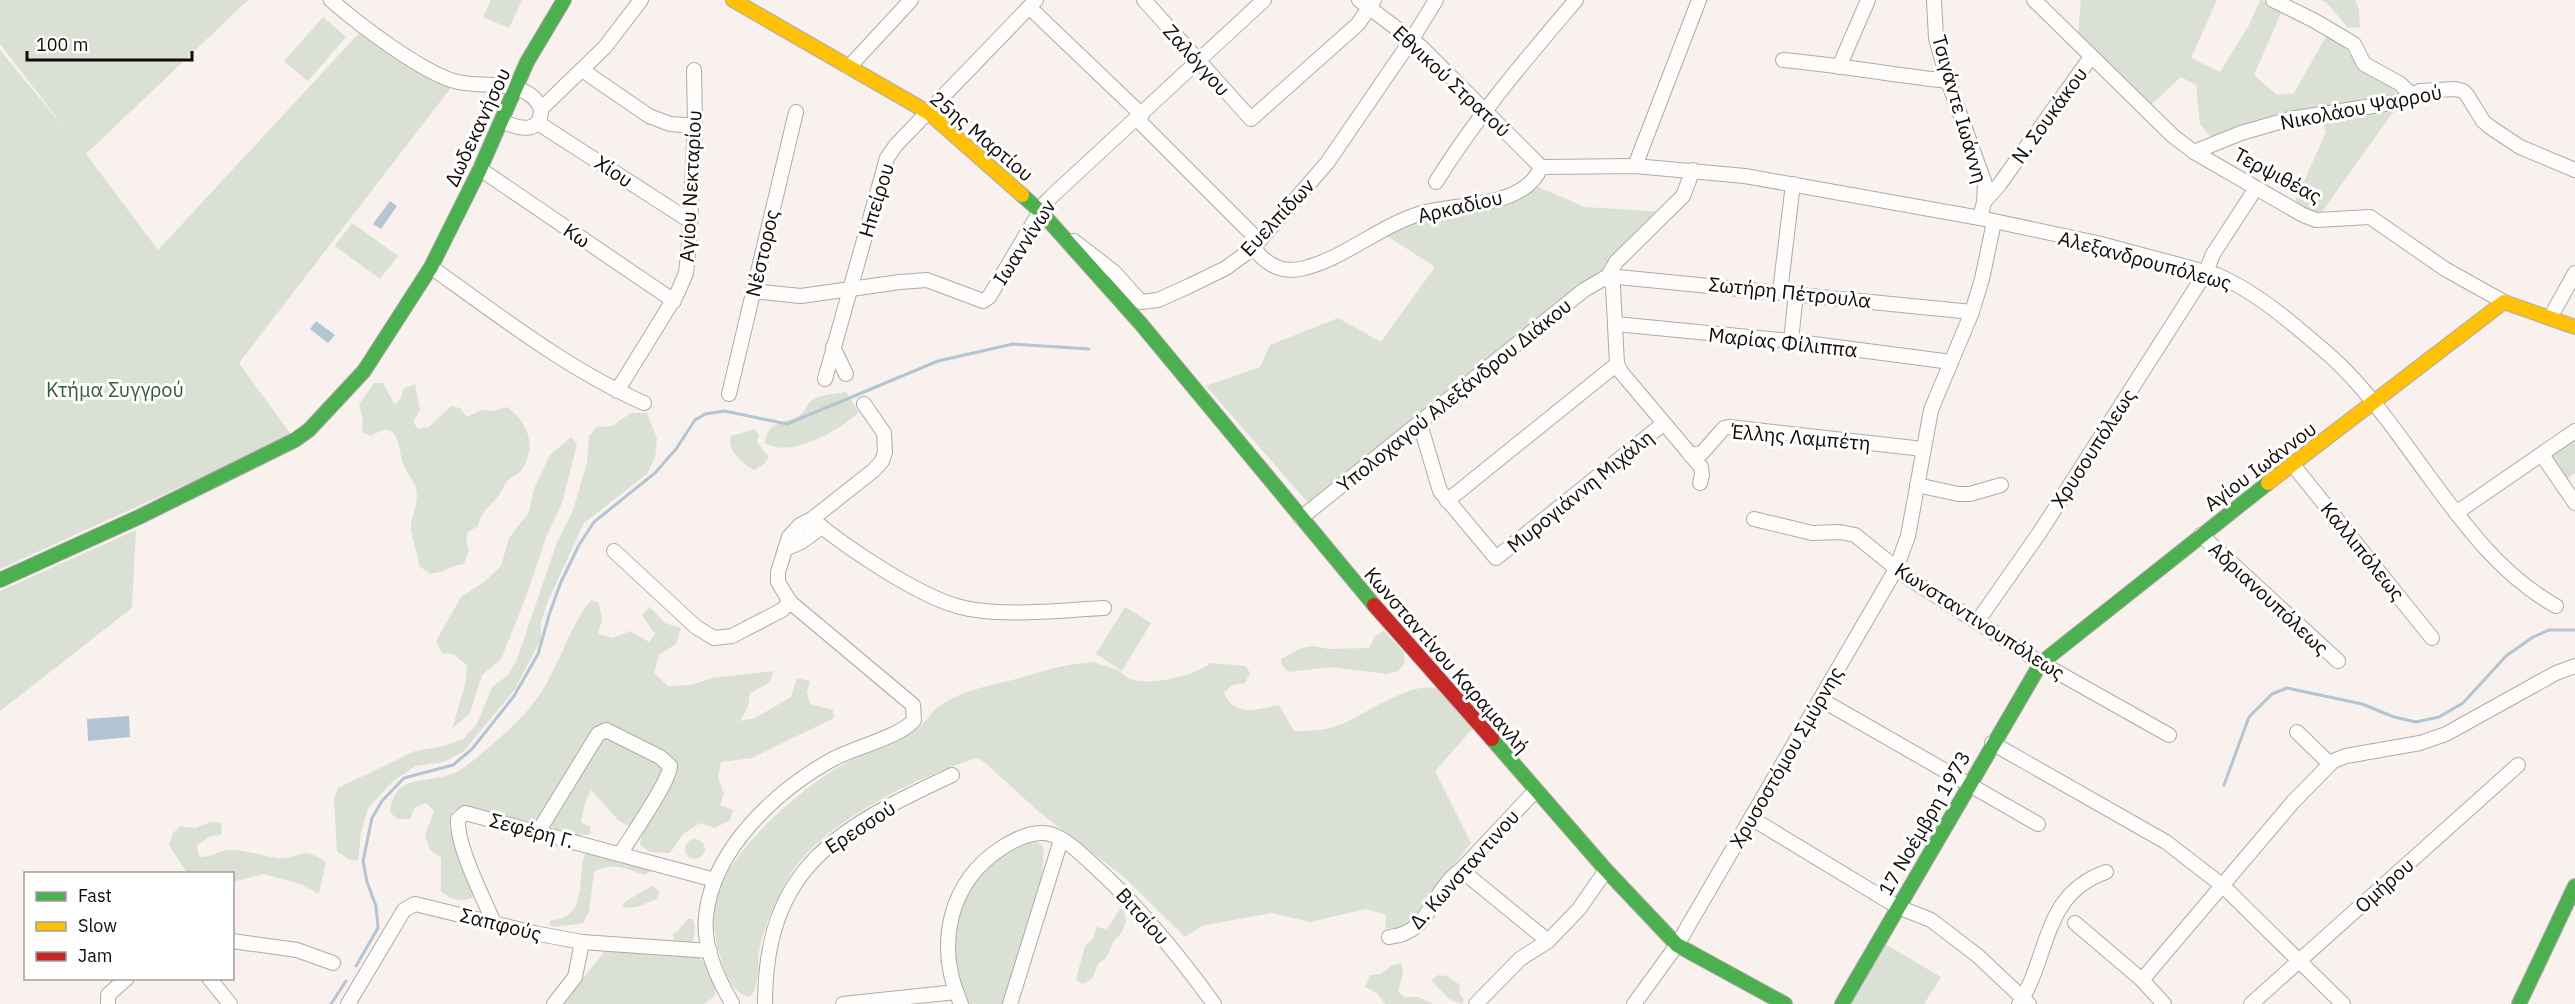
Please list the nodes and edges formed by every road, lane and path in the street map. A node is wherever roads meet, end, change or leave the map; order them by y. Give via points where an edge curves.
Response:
1 (331, 0) edge
2 (640, 0) edge
3 (733, 0) edge
4 (911, 0) edge
5 (1144, 0) edge
6 (1264, 0) edge
7 (1359, 0) edge
8 (1436, 0) edge
9 (1575, 0) edge
10 (1699, 0) edge
11 (1868, 0) edge
12 (1934, 0) edge
13 (2034, 0) edge
14 (2273, 0) edge
15 (563, 2) edge
16 (1033, 4) edge
17 (1372, 4) edge
18 (1412, 39) junction
19 (2091, 57) junction
20 (1783, 60) dead end
21 (1199, 62) junction
22 (849, 67) junction
23 (1839, 67) junction
24 (582, 70) junction
25 (694, 70) dead end
26 (1948, 81) junction
27 (516, 89) junction
28 (2412, 95) junction
29 (1485, 109) junction
30 (796, 112) dead end
31 (928, 113) junction
32 (539, 116) junction
33 (1140, 117) junction
34 (502, 121) junction
35 (695, 126) junction
36 (2194, 152) junction
37 (1635, 166) junction
38 (1541, 167) junction
39 (480, 169) junction
40 (1693, 170) junction
41 (2575, 170) edge
42 (1436, 182) dead end
43 (1793, 184) junction
44 (2256, 188) junction
45 (1984, 202) junction
46 (1041, 212) junction
47 (1987, 220) junction
48 (690, 221) junction
49 (1062, 234) junction
50 (1256, 245) junction
51 (431, 267) junction
52 (2206, 272) junction
53 (2575, 273) edge
54 (1608, 276) junction
55 (851, 288) junction
56 (753, 291) junction
57 (1780, 292) junction
58 (1796, 293) junction
59 (1118, 298) joint
60 (674, 301) junction
61 (2504, 302) junction
62 (1972, 312) junction
63 (2550, 318) junction
64 (1616, 324) junction
65 (2575, 327) edge
66 (1791, 341) junction
67 (833, 347) junction
68 (1951, 362) junction
69 (1617, 364) junction
70 (846, 374) dead end
71 (825, 379) dead end
72 (617, 391) junction
73 (729, 394) dead end
74 (644, 403) dead end
75 (2374, 403) junction
76 (864, 404) dead end
77 (1663, 423) junction
78 (1420, 424) junction
79 (2575, 431) edge
80 (1923, 449) junction
81 (1690, 455) junction
82 (2542, 455) junction
83 (2293, 465) junction
84 (1700, 483) dead end
85 (1917, 485) junction
86 (2001, 485) dead end
87 (2572, 493) edge
88 (1447, 501) junction
89 (2456, 513) junction
90 (1301, 518) junction
91 (1754, 519) dead end
92 (817, 523) junction
93 (2201, 536) junction
94 (614, 551) dead end
95 (1896, 569) junction
96 (0, 580) edge
97 (790, 602) junction
98 (2556, 606) dead end
99 (1104, 608) dead end
100 (1977, 622) junction
101 (2432, 638) dead end
102 (2338, 662) dead end
103 (2041, 663) junction
104 (2575, 666) edge
105 (1820, 699) junction
106 (2297, 732) dead end
107 (2169, 735) dead end
108 (1992, 743) junction
109 (2330, 764) junction
110 (2518, 765) dead end
111 (952, 776) dead end
112 (1969, 784) junction
113 (1536, 791) junction
114 (1751, 818) junction
115 (2038, 824) dead end
116 (538, 832) junction
117 (1061, 840) junction
118 (621, 853) junction
119 (1461, 870) junction
120 (1606, 870) junction
121 (2106, 872) dead end
122 (715, 880) junction
123 (2223, 886) junction
124 (2575, 886) edge
125 (1898, 907) junction
126 (2074, 922) dead end
127 (494, 923) junction
128 (1389, 937) dead end
129 (234, 941) edge
130 (1548, 941) junction
131 (582, 942) junction
132 (1677, 945) junction
133 (710, 951) junction
134 (2300, 961) junction
135 (333, 963) dead end
136 (125, 980) edge
137 (210, 980) edge
138 (2142, 980) junction
139 (959, 998) edge
140 (2024, 1002) edge
141 (227, 1003) edge
142 (108, 1004) edge
143 (348, 1004) edge
144 (554, 1004) edge
145 (732, 1004) edge
146 (765, 1004) edge
147 (843, 1004) edge
148 (1010, 1004) edge
149 (1214, 1004) edge
150 (1476, 1004) edge
151 (1634, 1004) edge
152 (1785, 1004) edge
153 (1842, 1004) edge
154 (2164, 1004) edge
155 (2251, 1004) edge
156 (2343, 1004) edge
157 (2518, 1004) edge

1 - 27 street via 432,73 462,83
2 - 24 street via 605,47
3 - 22 street, 25ης Μαρτίου
4 - 22 street
5 - 21 street, Ζαλόγγου
6 - 21 street, Ιωαννίνων
7 - 17 street, Εθνικού Στρατού
8 - 18 street, Ευελπίδων
9 - 29 street
10 - 37 street
11 - 23 street
12 - 26 street, Τσιγάντε Ιωάννη via 1936,38
13 - 19 street, Τερψιθέας
14 - 28 street via 2354,44 2364,64 2399,83
15 - 27 street, Δωδεκανήσου via 527,62
16 - 31 street, Ηπείρου
16 - 33 street, Αρκαδίου
17 - 18 street, Εθνικού Στρατού
17 - 21 street, Ζαλόγγου via 1358,24 1251,119
18 - 29 street, Εθνικού Στρατού
18 - 50 street, Ευελπίδων via 1327,163
19 - 36 street, Τερψιθέας
19 - 45 street, Ν. Σουκάκου
20 - 23 street
21 - 33 street, Ιωαννίνων
22 - 31 street, 25ης Μαρτίου
23 - 26 street
24 - 32 street
24 - 35 street via 649,116 670,124
25 - 35 street, Αγίου Νεκταρίου
26 - 45 street, Τσιγάντε Ιωάννη via 1984,184
27 - 32 street, Χίου via 535,99
27 - 34 street, Δωδεκανήσου
28 - 36 street, Νικολάου Ψαρρού via 2398,102 2290,119
28 - 41 street, Νικολάου Ψαρρού via 2420,91 2463,91 2490,127 2520,147
29 - 38 street, Εθνικού Στρατού
29 - 42 street
30 - 56 street, Νέστορος
31 - 46 street, 25ης Μαρτίου
31 - 55 street, Ηπείρου via 887,158
32 - 34 street via 524,129
32 - 48 street, Χίου
33 - 46 street, Ιωαννίνων via 1052,196
33 - 50 street, Αρκαδίου
34 - 39 street, Δωδεκανήσου
35 - 48 street, Αγίου Νεκταρίου
36 - 44 street, Τερψιθέας
37 - 38 street
37 - 40 street
38 - 50 street, Αρκαδίου via 1528,186 1510,196 1421,213 1301,269 1288,270 1264,262
39 - 51 street, Δωδεκανήσου
39 - 60 street, Κω
40 - 43 street, Αλεξανδρουπόλεως
40 - 54 street via 1683,196 1616,262
43 - 47 street, Αλεξανδρουπόλεως
43 - 57 street
44 - 52 street, Χρυσουπόλεως via 2213,254
44 - 61 street, Τερψιθέας via 2316,220 2370,217 2445,269
45 - 47 street, Τσιγάντε Ιωάννη
46 - 49 street, 25ης Μαρτίου
46 - 55 street, Ιωαννίνων via 983,300 927,280
47 - 52 street, Αλεξανδρουπόλεως via 2097,243
47 - 62 street, Τσιγάντε Ιωάννη via 1982,279
48 - 60 street, Αγίου Νεκταρίου via 686,273
49 - 50 street, Ευελπίδων via 1097,257 1141,302 1158,300 1226,268
49 - 59 street, 25ης Μαρτίου
51 - 72 street
51 - 96 street, Δωδεκανήσου via 364,371 299,438
52 - 75 street, Αλεξανδρουπόλεως via 2265,301 2342,367
52 - 100 street, Χρυσουπόλεως via 2040,532
53 - 63 street
54 - 57 street, Σωτήρη Πέτρουλα
54 - 64 street via 1613,286
54 - 78 street, Υπολοχαγού Αλεξάνδρου Διάκου via 1584,290
55 - 56 street, Ιωαννίνων via 794,296
55 - 67 street, Ηπείρου
56 - 73 street, Νέστορος
57 - 58 street, Σωτήρη Πέτρουλα
58 - 62 street, Σωτήρη Πέτρουλα
58 - 66 street
59 - 90 street, Κωνσταντίνου Καραμανλή
60 - 72 street, Αγίου Νεκταρίου
61 - 63 street, Τερψιθέας
61 - 75 street, Αγίου Ιωάννου
62 - 68 street, Τσιγάντε Ιωάννη
63 - 65 street, Τερψιθέας
64 - 66 street, Μαρίας Φίλιππα
64 - 69 street
66 - 68 street, Μαρίας Φίλιππα
67 - 70 street
67 - 71 street, Ηπείρου
68 - 80 street, Χρυσοστόμου Σμύρνης via 1931,410
69 - 77 street
69 - 88 street
72 - 74 street
75 - 83 street, Αγίου Ιωάννου
75 - 89 street, Αλεξανδρουπόλεως
76 - 92 street via 884,433 882,461
77 - 81 street
77 - 88 street, Μυρογιάννη Μιχάλη via 1496,558
78 - 88 street via 1440,491
78 - 90 street, Υπολοχαγού Αλεξάνδρου Διάκου
79 - 82 street
80 - 81 street, Έλλης Λαμπέτη via 1729,427 1698,456
80 - 85 street, Χρυσοστόμου Σμύρνης
81 - 84 street via 1701,467
82 - 87 street
82 - 89 street
83 - 93 street, Αγίου Ιωάννου
83 - 101 street, Καλλιπόλεως
85 - 86 street via 1958,494
85 - 95 street, Χρυσοστόμου Σμύρνης via 1908,536
89 - 98 street, Αλεξανδρουπόλεως via 2505,570
90 - 113 street, Κωνσταντίνου Καραμανλή
91 - 95 street, Κωνσταντινουπόλεως via 1812,533 1855,535
92 - 97 street via 793,530 780,563 778,582
92 - 99 street via 918,589 958,607 1035,611
93 - 102 street, Αδριανουπόλεως
93 - 103 street, Αγίου Ιωάννου
94 - 97 street via 696,627 714,638 732,636
95 - 100 street, Κωνσταντινουπόλεως
95 - 105 street, Χρυσοστόμου Σμύρνης
97 - 122 street via 913,705 914,720 903,730 833,759 789,790 755,820
100 - 103 street, Κωνσταντινουπόλεως
103 - 107 street, Κωνσταντινουπόλεως
103 - 108 street, 17 Νοέμβρη 1973
104 - 109 street via 2446,734 2420,743 2346,756
105 - 112 street
105 - 114 street, Χρυσοστόμου Σμύρνης
106 - 109 street
108 - 112 street, 17 Νοέμβρη 1973
108 - 123 street via 2151,832
109 - 123 street
110 - 134 street, Ομήρου
111 - 146 street, Ερεσσού via 863,820 806,866 781,906 767,960
112 - 115 street
112 - 125 street, 17 Νοέμβρη 1973
113 - 119 street, Δ. Κωνσταντινου
113 - 120 street, Κωνσταντίνου Καραμανλή
114 - 125 street
114 - 132 street, Χρυσοστόμου Σμύρνης
116 - 118 street, Σεφέρη Γ.
116 - 118 street via 598,734 606,730 660,757 670,772
116 - 127 street, Σεφέρη Γ. via 470,813 458,819 472,871
117 - 139 street via 1040,833 1018,838 978,866 960,892 950,918 948,948
117 - 148 street
117 - 149 street, Βιτσίου via 1110,880 1154,925
118 - 122 street, Σεφέρη Γ.
119 - 128 street, Δ. Κωνσταντινου via 1444,886 1415,928
119 - 130 street
120 - 130 street via 1579,909
120 - 132 street, Κωνσταντίνου Καραμανλή
121 - 140 street via 2090,877 2061,906 2050,926
122 - 133 street via 705,919
123 - 134 street
123 - 138 street
124 - 157 street
125 - 140 street via 1931,920 1978,956
125 - 153 street, 17 Νοέμβρη 1973
126 - 138 street
127 - 131 street, Σαπφούς
127 - 143 street, Σαπφούς via 422,904 409,905
129 - 135 street via 297,950
130 - 150 street via 1520,959
131 - 133 street, Σαπφούς
131 - 144 street via 575,977
132 - 151 street, Χρυσοστόμου Σμύρνης
132 - 152 street, Κωνσταντίνου Καραμανλή
133 - 145 street
134 - 155 street, Ομήρου
134 - 156 street
136 - 142 street via 108,996
137 - 141 street
138 - 154 street
139 - 147 street

